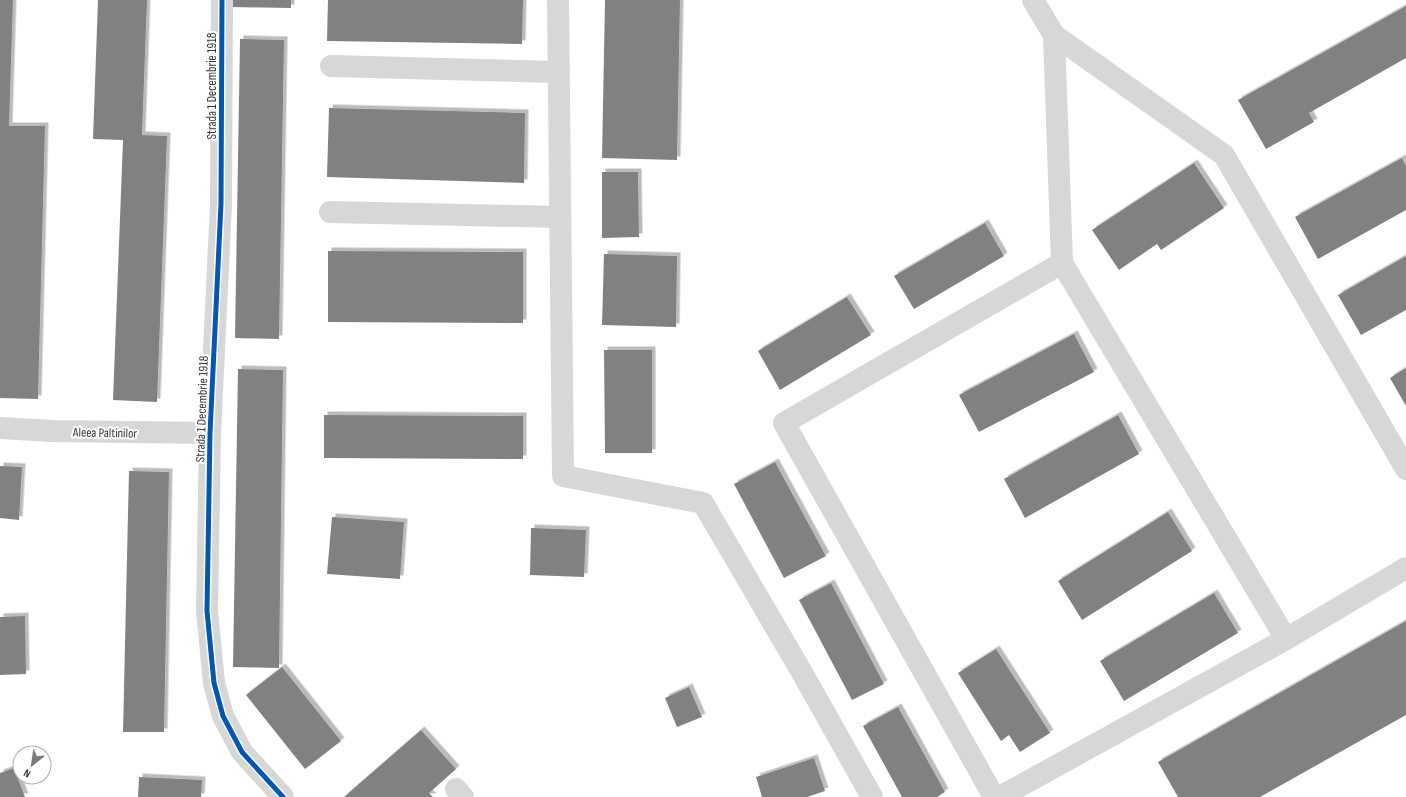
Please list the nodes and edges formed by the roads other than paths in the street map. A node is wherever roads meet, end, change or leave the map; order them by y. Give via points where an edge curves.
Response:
1 (222, 0) edge
2 (558, 0) edge
3 (1033, 0) edge
4 (1054, 35) junction
5 (331, 66) dead end
6 (558, 72) junction
7 (330, 212) dead end
8 (560, 218) junction
9 (1062, 263) junction
10 (0, 428) edge
11 (210, 434) junction
12 (1406, 469) edge
13 (1406, 568) edge
14 (1286, 639) junction
15 (283, 797) edge
16 (872, 797) edge
17 (994, 797) edge
18 (1000, 797) edge

1 - 11 street, Strada 1 Decembrie 1918 via 221,204
2 - 6 street
3 - 4 street
4 - 9 street
4 - 12 street via 1224,155
5 - 6 street
6 - 8 street
7 - 8 street
8 - 16 street via 563,476 703,503
9 - 14 street
9 - 17 street via 784,423
10 - 11 street, Aleea Paltinilor
11 - 15 street, Strada 1 Decembrie 1918 via 207,611 214,683 223,716 242,752
13 - 14 street
14 - 18 street

